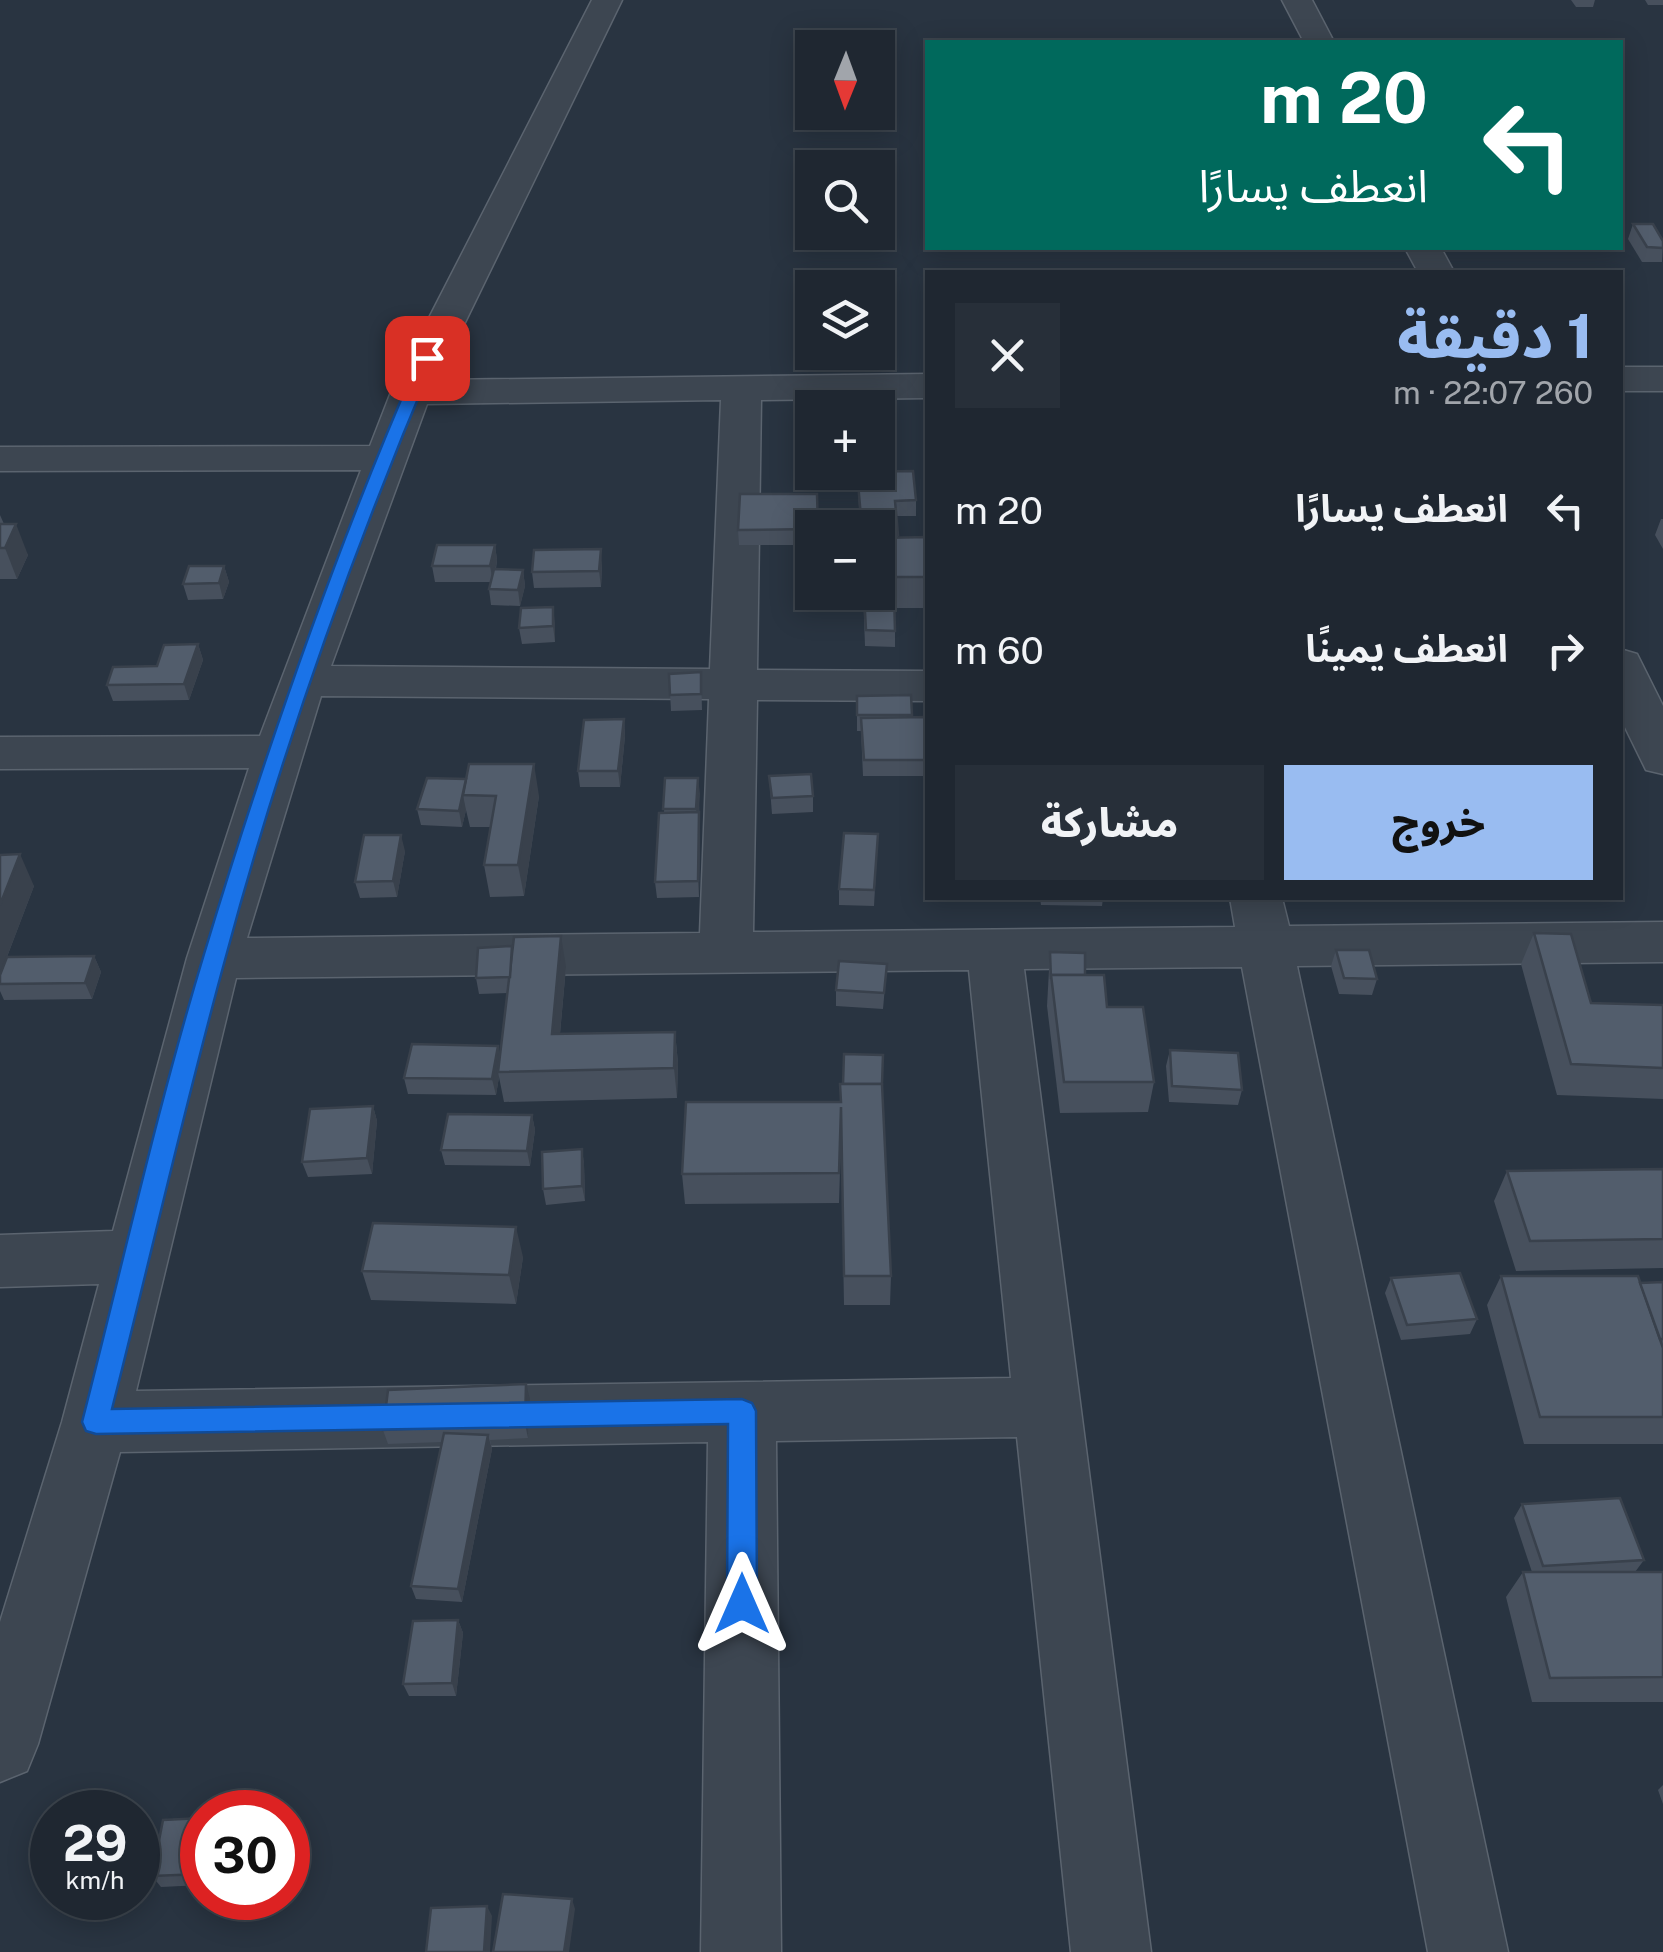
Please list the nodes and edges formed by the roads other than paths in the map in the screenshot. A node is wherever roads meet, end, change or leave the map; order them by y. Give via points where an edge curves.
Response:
1 (607, 0) edge
2 (1297, 0) edge
3 (1318, 40) edge
4 (1623, 379) edge
5 (1663, 379) edge
6 (925, 386) edge
7 (741, 388) junction
8 (411, 392) junction
9 (0, 458) edge
10 (384, 458) junction
11 (302, 680) junction
12 (734, 686) junction
13 (925, 686) edge
14 (1641, 692) edge
15 (279, 752) junction
16 (0, 753) edge
17 (1663, 758) edge
18 (1261, 922) edge
19 (1663, 942) edge
20 (994, 949) junction
21 (726, 953) junction
22 (214, 958) junction
23 (140, 1256) junction
24 (0, 1261) edge
25 (1045, 1407) junction
26 (742, 1411) junction
27 (96, 1422) junction
28 (0, 1744) edge
29 (741, 1952) edge
30 (1111, 1952) edge
31 (1468, 1952) edge

1 - 8 street
2 - 3 street
4 - 5 street
6 - 7 street
7 - 8 street
7 - 12 street
8 - 10 street
9 - 10 street
10 - 11 street
11 - 12 street
11 - 15 street
12 - 13 street
12 - 21 street
14 - 17 street
15 - 16 street
15 - 22 street
18 - 19 street
18 - 20 street
18 - 31 street
20 - 21 street
20 - 25 street
21 - 22 street
22 - 23 street
23 - 24 street
23 - 27 street
25 - 26 street
25 - 30 street
26 - 27 street
26 - 29 street
27 - 28 street

